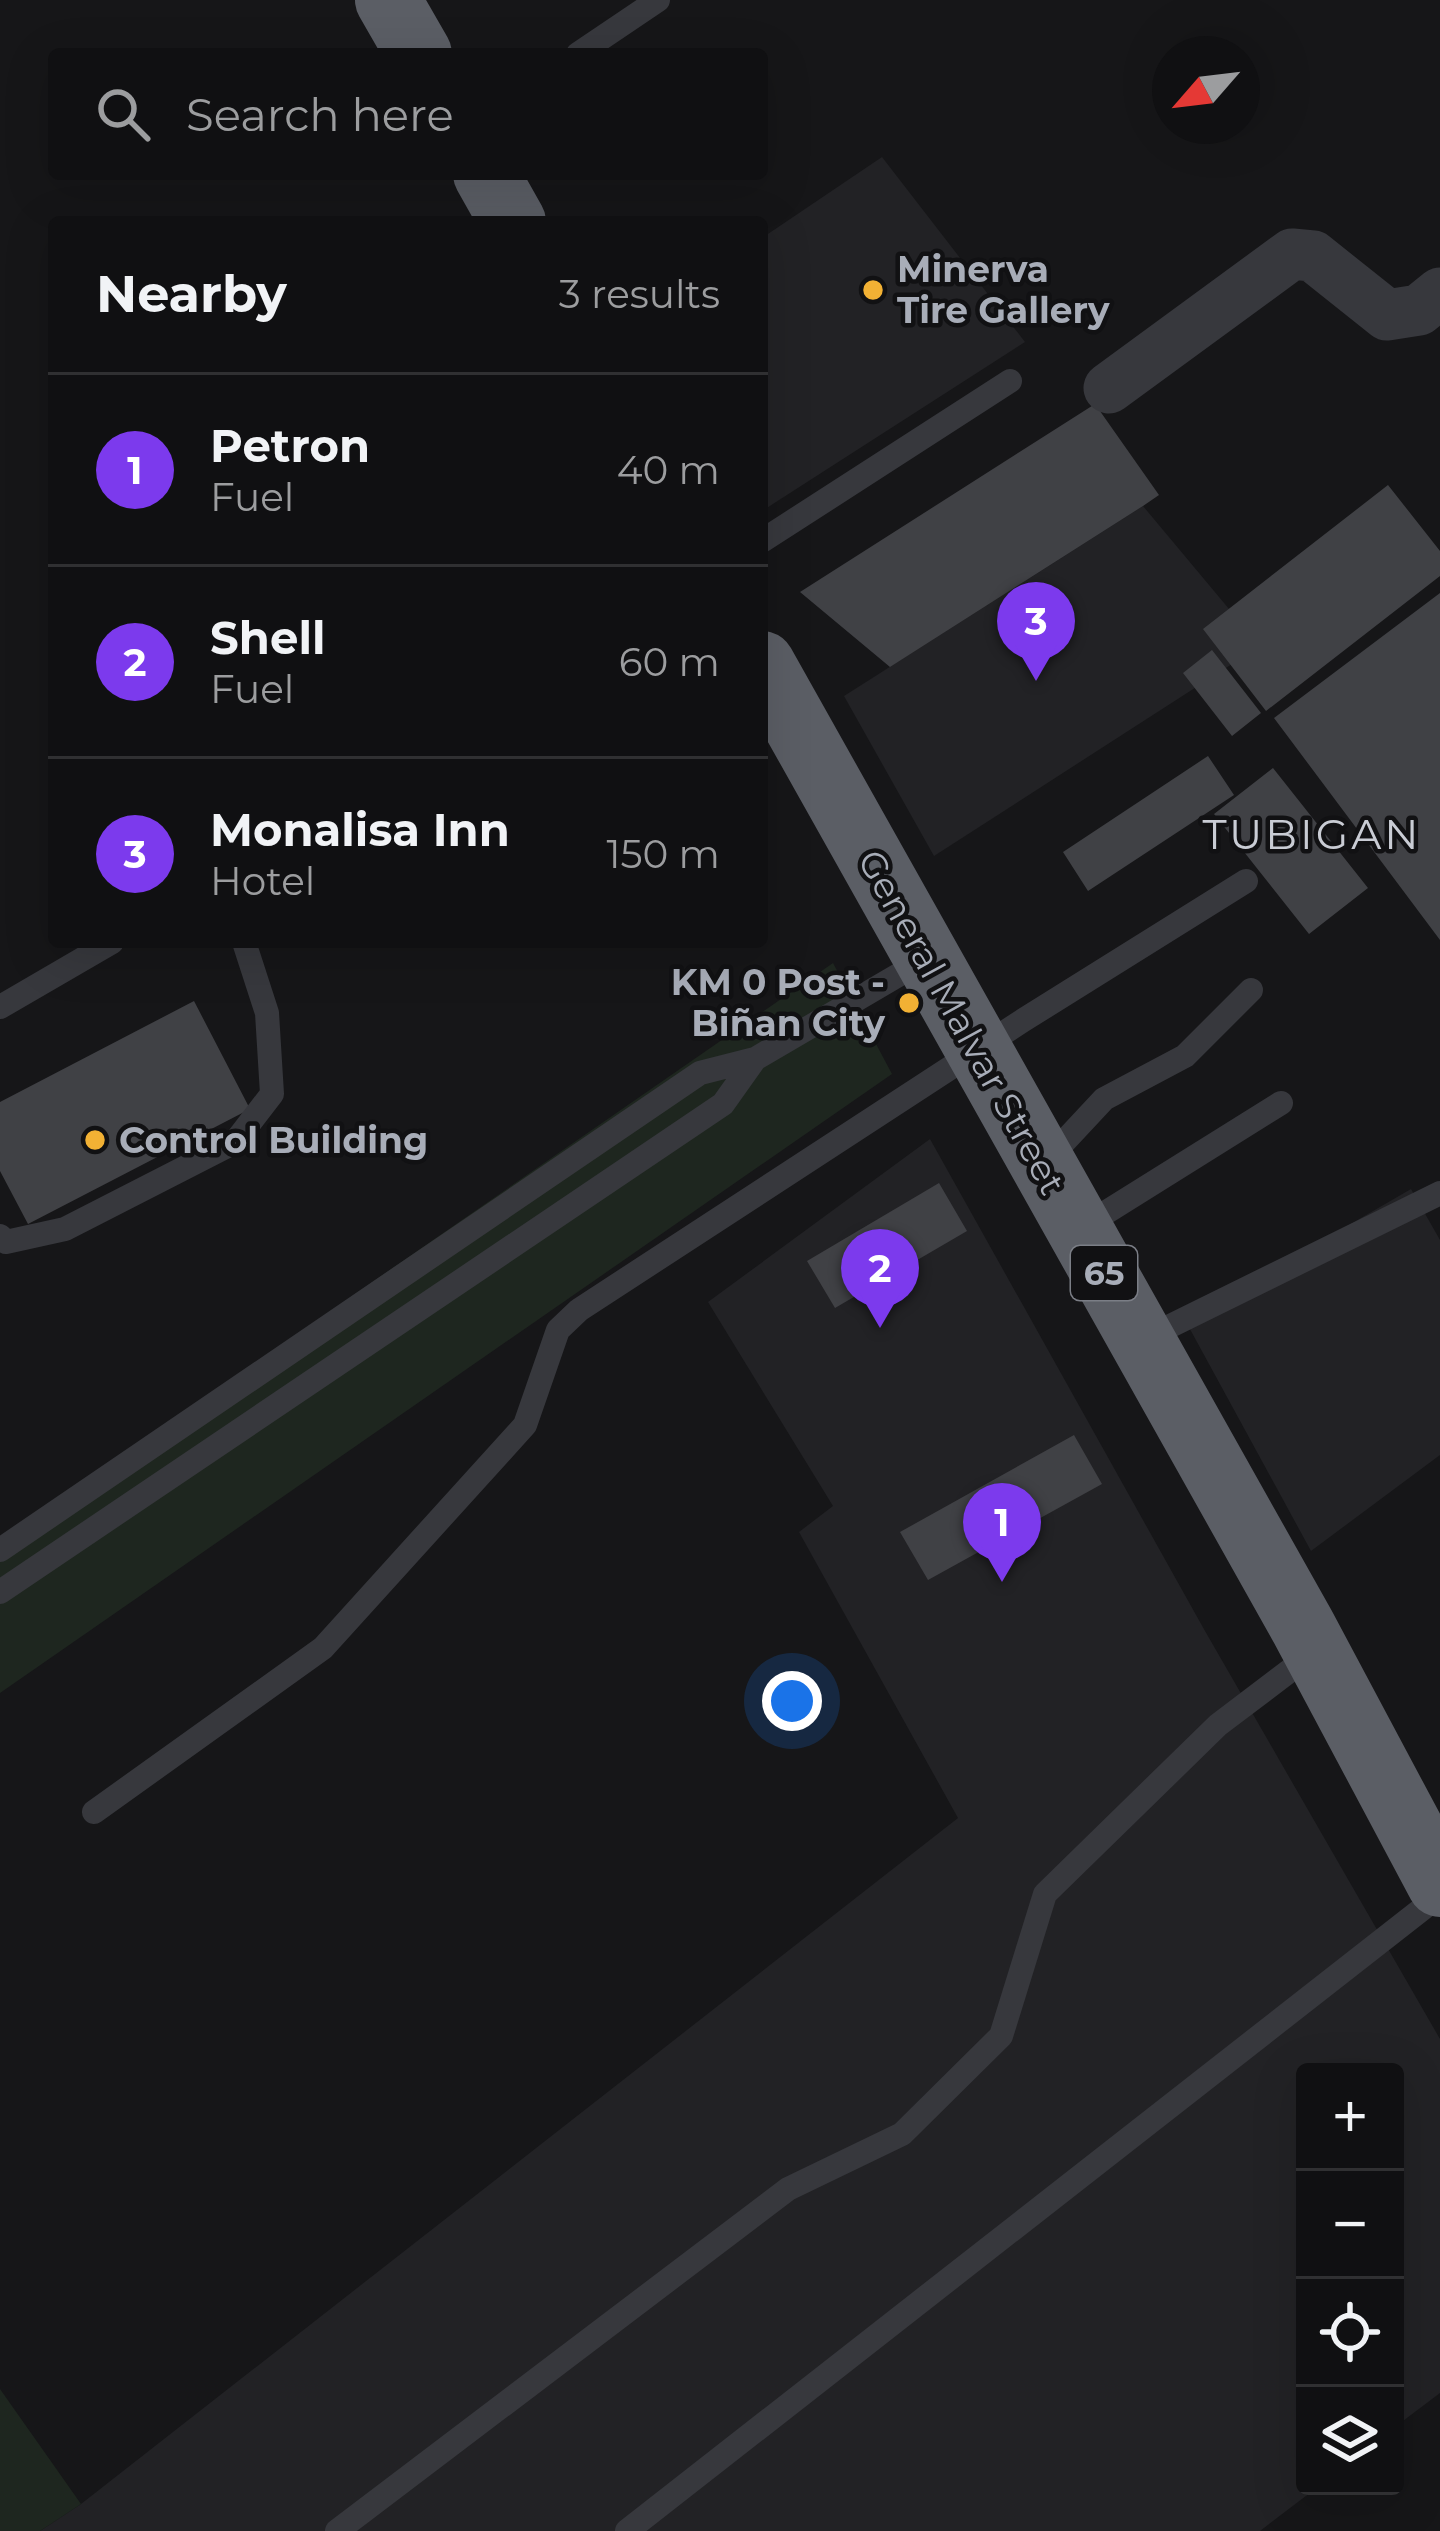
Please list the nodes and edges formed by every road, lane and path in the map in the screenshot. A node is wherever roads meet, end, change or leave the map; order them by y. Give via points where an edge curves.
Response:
1 (388, 0) edge
2 (658, 0) edge
3 (416, 48) edge
4 (587, 48) edge
5 (490, 180) edge
6 (510, 216) edge
7 (1440, 293) edge
8 (1010, 381) dead end
9 (1109, 388) dead end
10 (768, 537) edge
11 (768, 675) edge
12 (1246, 881) dead end
13 (102, 948) edge
14 (246, 948) edge
15 (926, 958) junction
16 (1251, 989) dead end
17 (0, 1007) edge
18 (978, 1050) junction
19 (755, 1060) junction
20 (1281, 1102) dead end
21 (1042, 1165) junction
22 (1440, 1193) edge
23 (1079, 1230) junction
24 (0, 1236) edge
25 (1142, 1340) junction
26 (0, 1550) edge
27 (0, 1592) edge
28 (1316, 1651) junction
29 (94, 1811) dead end
30 (1440, 1884) edge
31 (1440, 1895) edge
32 (337, 2531) edge
33 (627, 2531) edge

1 - 3 highway
2 - 4 lane
5 - 6 highway
7 - 9 street via 1419,310 1387,315 1313,256 1292,254
8 - 10 lane
11 - 15 highway, General Malvar Street / 65
12 - 18 lane
13 - 17 lane
14 - 24 lane via 267,1013 272,1094 235,1142 65,1229 6,1242
15 - 18 highway, General Malvar Street / 65
15 - 19 lane
16 - 21 lane via 1186,1056 1104,1100
18 - 21 highway, General Malvar Street / 65
18 - 29 lane via 579,1310 558,1330 525,1425 322,1648
19 - 26 lane via 700,1073
19 - 27 lane via 724,1104
20 - 23 lane
21 - 23 highway, General Malvar Street / 65
22 - 25 lane
23 - 25 highway, General Malvar Street / 65
25 - 28 highway, General Malvar Street / 65
28 - 30 highway, General Malvar Street / 65
28 - 32 lane via 1218,1724 1045,1894 1001,2036 902,2134 788,2189
31 - 33 lane

